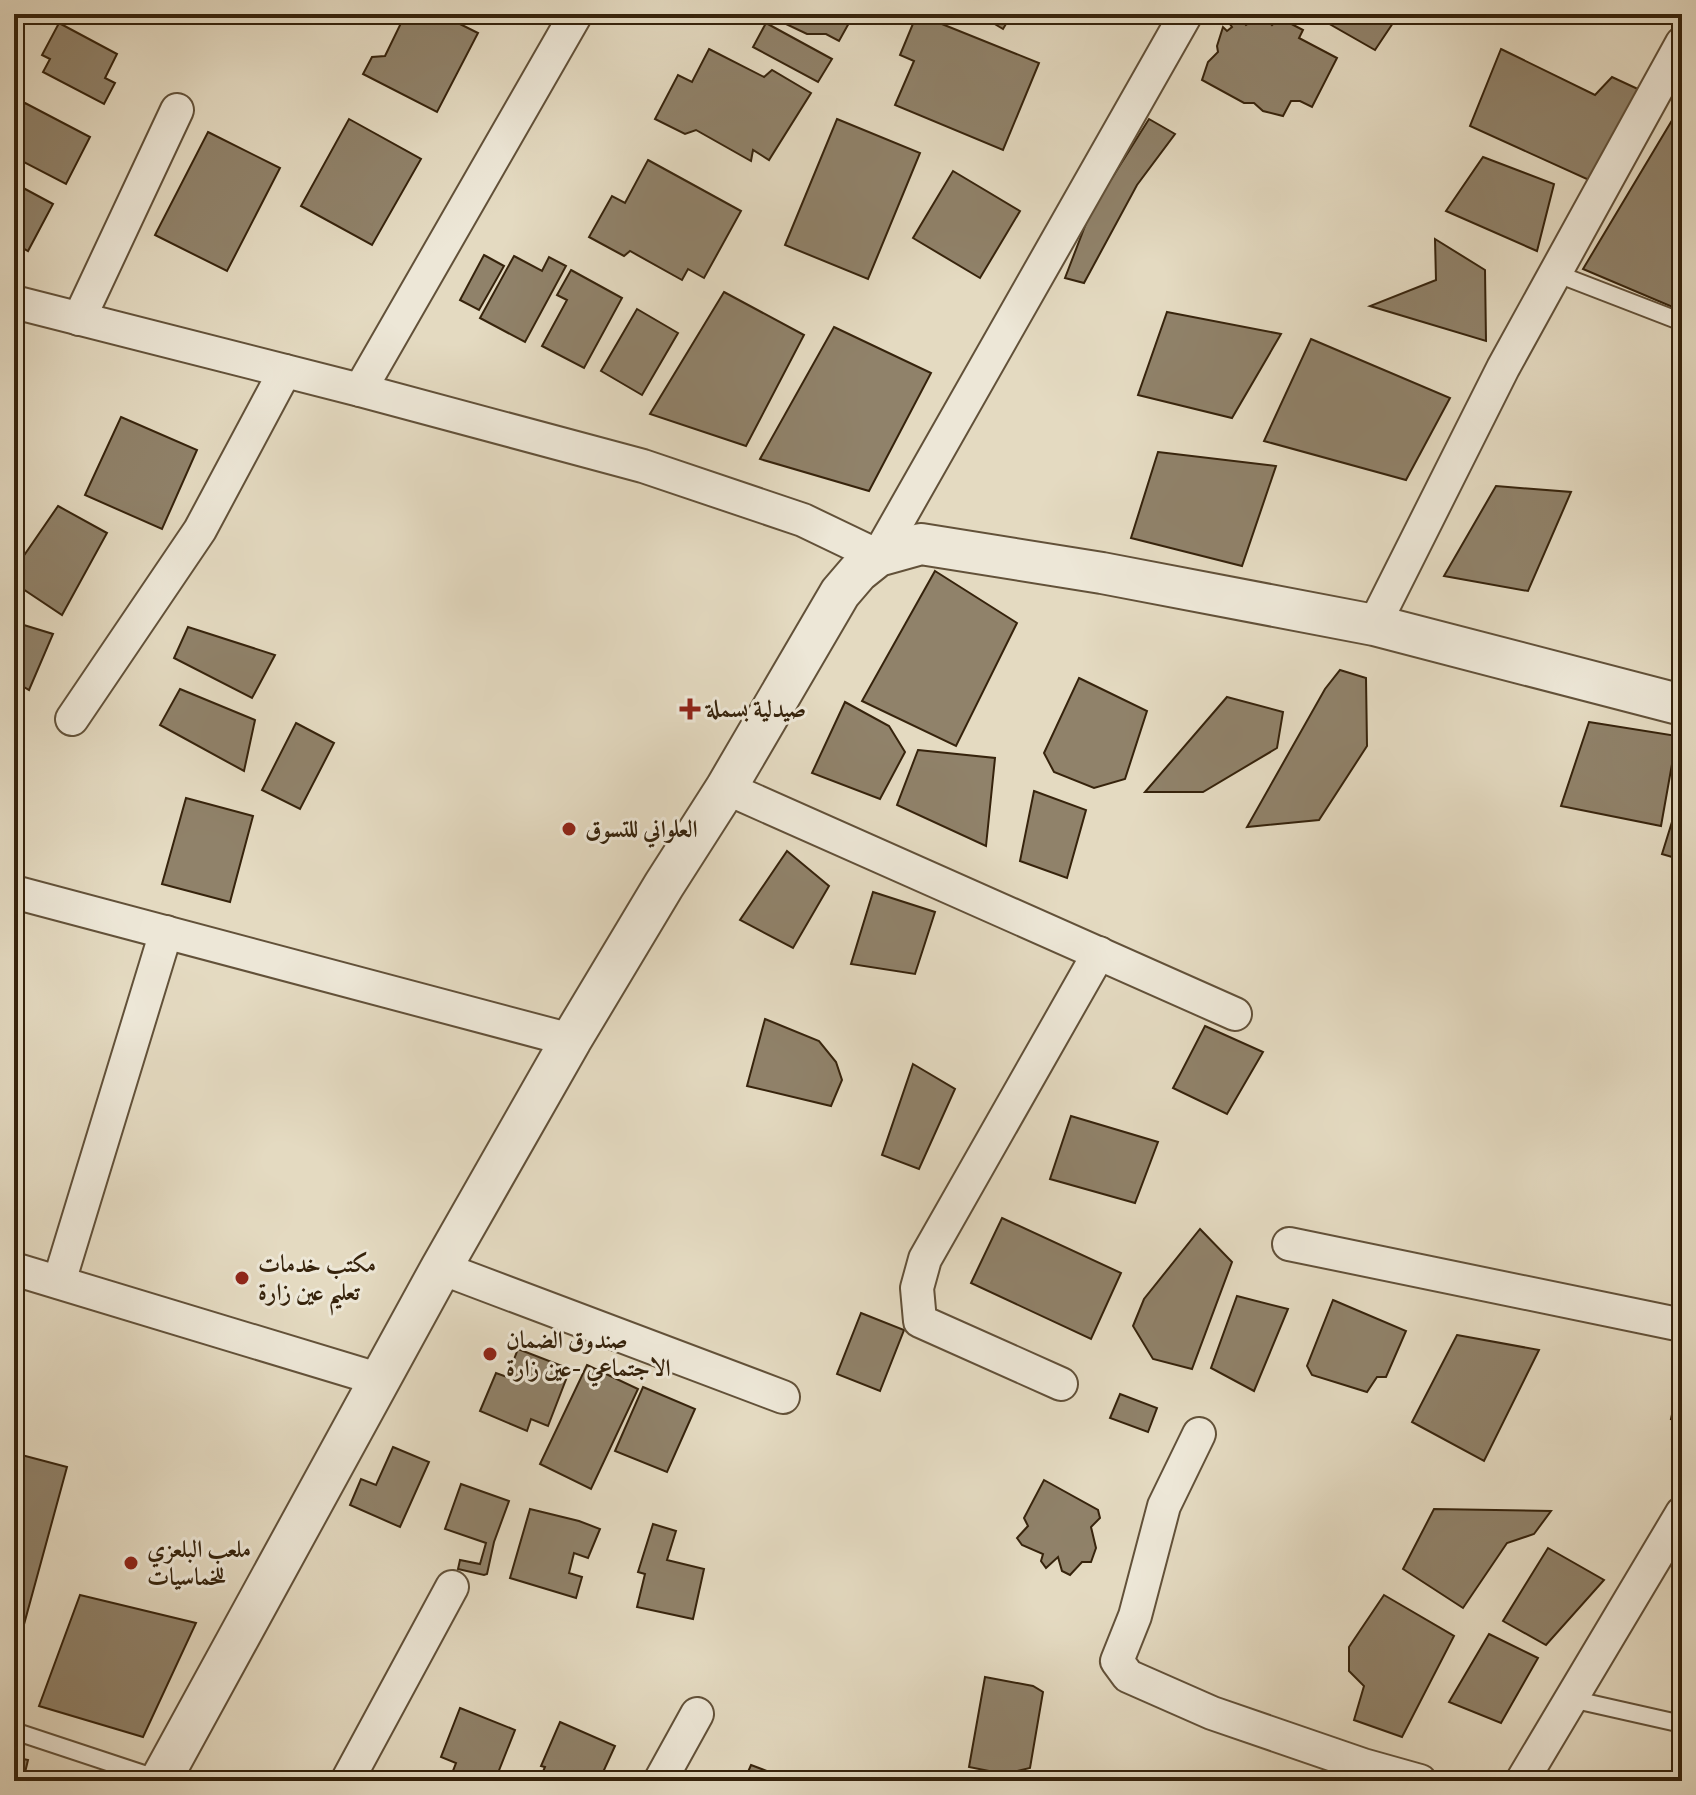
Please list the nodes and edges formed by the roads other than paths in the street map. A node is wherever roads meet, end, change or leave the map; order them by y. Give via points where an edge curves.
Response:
1 (576, 14) edge
2 (1186, 14) edge
3 (1680, 51) edge
4 (177, 110) dead end
5 (1555, 273) junction
6 (14, 302) edge
7 (79, 319) junction
8 (1682, 322) edge
9 (285, 371) junction
10 (360, 390) junction
11 (878, 556) junction
12 (1374, 625) junction
13 (1682, 705) edge
14 (72, 719) dead end
15 (726, 788) junction
16 (14, 892) edge
17 (166, 932) junction
18 (1099, 953) junction
19 (1235, 1014) dead end
20 (571, 1040) junction
21 (1289, 1244) dead end
22 (441, 1268) junction
23 (14, 1269) edge
24 (59, 1282) junction
25 (1682, 1325) edge
26 (381, 1380) junction
27 (1061, 1384) dead end
28 (783, 1397) dead end
29 (1199, 1434) dead end
30 (1679, 1526) edge
31 (452, 1587) dead end
32 (1571, 1699) junction
33 (697, 1714) dead end
34 (1682, 1724) edge
35 (14, 1731) edge
36 (161, 1780) edge
37 (347, 1781) edge
38 (660, 1781) edge
39 (1420, 1781) edge
40 (1522, 1781) edge

1 - 10 street
2 - 11 street
3 - 5 street
4 - 7 street
5 - 8 lane
5 - 12 street
6 - 7 street
7 - 9 street
9 - 10 street
9 - 14 street via 200,530
10 - 11 street via 658,470 803,520
11 - 12 street via 921,544
11 - 15 street via 840,593
12 - 13 street
15 - 18 street
15 - 20 street
16 - 17 street
17 - 20 street
17 - 24 street
18 - 19 street
18 - 27 street via 925,1259 917,1288 920,1321
20 - 22 street
21 - 25 street
22 - 26 street
22 - 28 street
23 - 24 street
24 - 26 street
26 - 36 street
29 - 39 street via 1164,1506 1135,1616 1117,1661 1128,1676 1212,1713
30 - 32 street
31 - 37 street
32 - 34 lane
32 - 40 street
33 - 38 street
35 - 36 lane

